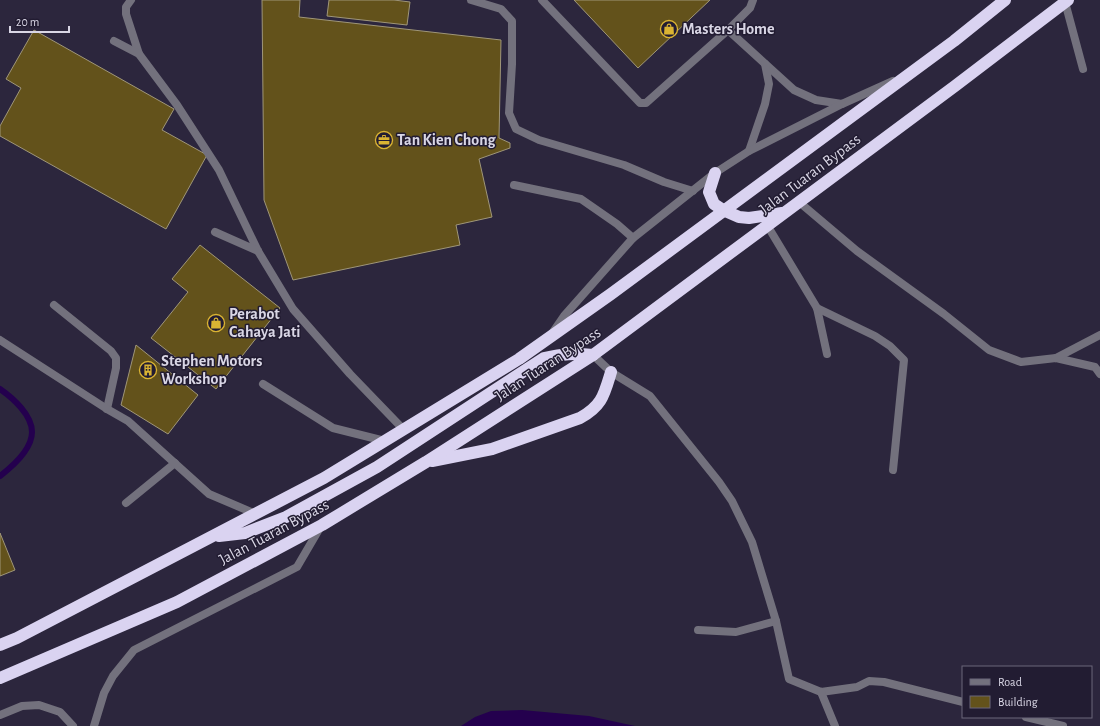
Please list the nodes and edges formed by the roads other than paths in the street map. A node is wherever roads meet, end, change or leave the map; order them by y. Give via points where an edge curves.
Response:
1 (131, 0) edge
2 (471, 0) edge
3 (542, 0) edge
4 (753, 0) edge
5 (1005, 0) edge
6 (1066, 1) edge
7 (728, 30) junction
8 (114, 41) dead end
9 (139, 54) junction
10 (765, 64) junction
11 (1083, 69) dead end
12 (909, 74) junction
13 (842, 104) junction
14 (749, 151) junction
15 (715, 173) junction
16 (514, 184) dead end
17 (693, 191) junction
18 (799, 202) junction
19 (723, 210) junction
20 (784, 212) junction
21 (767, 225) junction
22 (215, 232) dead end
23 (633, 238) junction
24 (258, 251) junction
25 (54, 305) dead end
26 (817, 308) junction
27 (1100, 335) edge
28 (549, 338) junction
29 (0, 340) edge
30 (827, 354) dead end
31 (593, 355) junction
32 (1056, 358) junction
33 (611, 372) junction
34 (1100, 374) edge
35 (263, 384) dead end
36 (107, 409) junction
37 (404, 430) junction
38 (385, 441) junction
39 (426, 462) junction
40 (175, 463) junction
41 (893, 470) dead end
42 (126, 503) dead end
43 (256, 514) junction
44 (322, 525) junction
45 (214, 536) junction
46 (776, 621) junction
47 (698, 630) dead end
48 (0, 645) edge
49 (0, 678) edge
50 (821, 692) junction
51 (962, 702) edge
52 (0, 715) edge
53 (1030, 718) edge
54 (73, 726) edge
55 (94, 726) edge
56 (835, 726) edge
57 (1063, 726) edge

1 - 9 street via 126,7 126,14
2 - 17 street via 501,8 512,21 509,114 516,129 539,140 624,165
3 - 7 street via 640,102 646,103
4 - 7 street via 750,8
5 - 12 highway, Jalan Tuaran Bypass
6 - 11 street
6 - 18 highway, Jalan Tuaran Bypass
7 - 10 street
8 - 9 street
9 - 24 street via 177,105 219,170
10 - 13 street via 794,90 816,100
10 - 14 street via 769,84 766,104
12 - 13 street
12 - 19 highway, Jalan Tuaran Bypass
13 - 14 street
14 - 15 street
15 - 17 street
15 - 19 highway via 709,192 714,204
16 - 23 street via 581,199
17 - 23 street
18 - 20 highway, Jalan Tuaran Bypass
18 - 32 street via 857,251 989,350 1021,362
19 - 20 highway via 739,218
19 - 28 highway, Jalan Tuaran Bypass
20 - 21 highway, Jalan Tuaran Bypass
21 - 26 street
21 - 31 highway, Jalan Tuaran Bypass
22 - 24 street
23 - 28 street via 564,316
24 - 37 street via 293,309
25 - 36 street via 111,351 116,358
26 - 30 street
26 - 41 street via 875,336 904,360
27 - 32 street
28 - 37 highway, Jalan Tuaran Bypass
29 - 36 street
31 - 33 street
31 - 39 highway, Jalan Tuaran Bypass
31 - 45 highway via 576,353 544,358 377,467 286,517 245,533
32 - 34 street via 1096,367
33 - 39 highway via 600,402 592,411 580,418 492,449
33 - 46 street via 650,396 732,501 752,542
35 - 38 street via 333,428
36 - 40 street via 128,421
37 - 38 highway, Jalan Tuaran Bypass
38 - 43 highway, Jalan Tuaran Bypass via 324,478
39 - 44 highway, Jalan Tuaran Bypass
40 - 42 street
40 - 43 street via 209,494
43 - 45 highway, Jalan Tuaran Bypass
44 - 49 highway, Jalan Tuaran Bypass via 177,602
44 - 55 street via 297,567 134,650 113,676 104,693
45 - 48 highway, Jalan Tuaran Bypass
46 - 47 street via 736,632
46 - 50 street via 789,680
50 - 51 street via 857,687 869,681 884,682
50 - 56 street
52 - 54 street via 22,706 39,705 60,712
53 - 57 street

